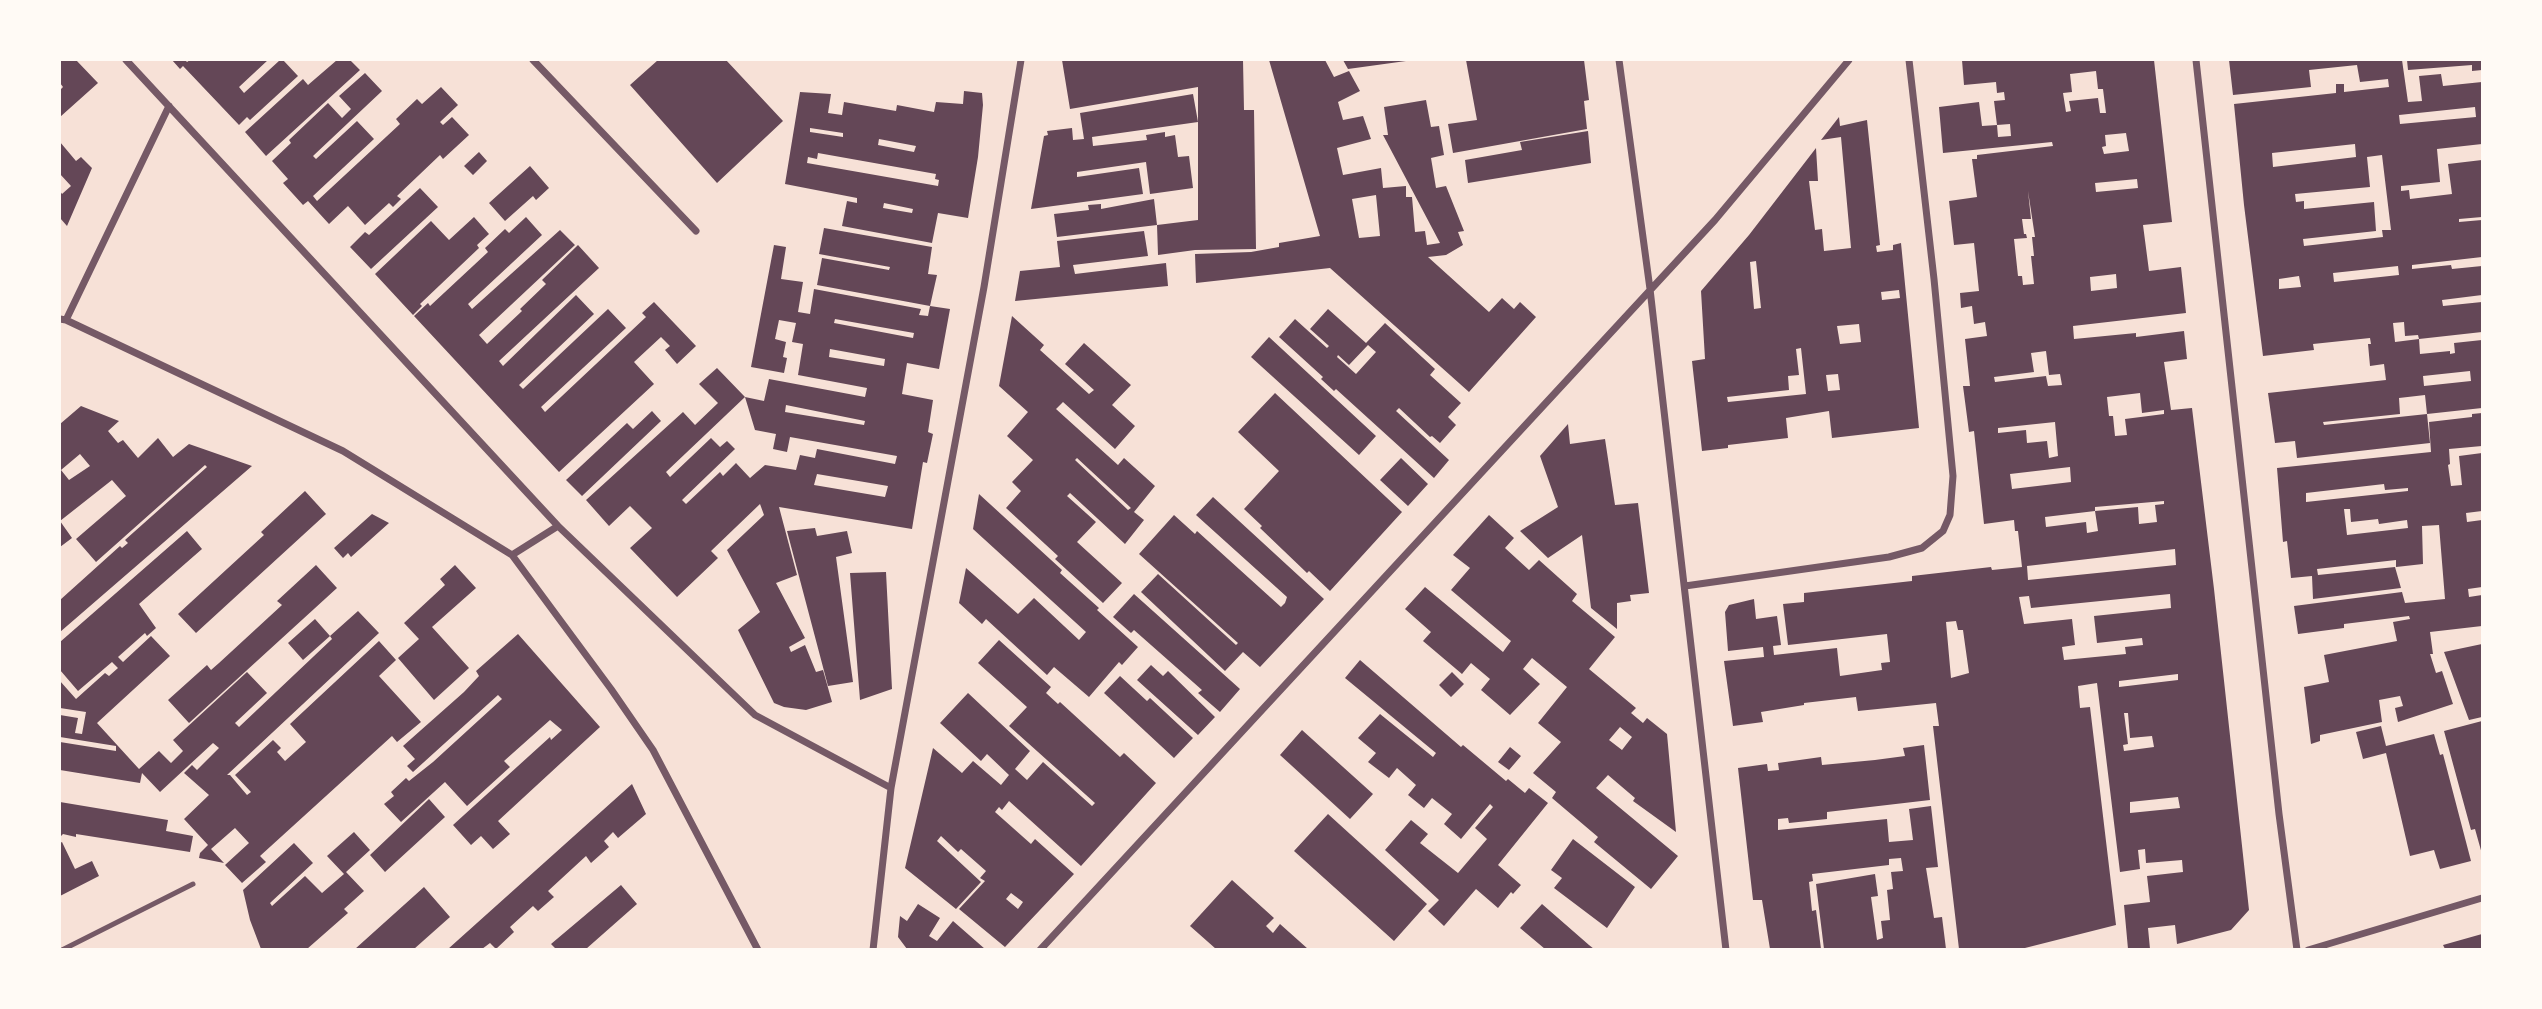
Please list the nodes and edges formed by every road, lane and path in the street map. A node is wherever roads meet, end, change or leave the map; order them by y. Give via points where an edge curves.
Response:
1 (126, 60) edge
2 (533, 60) edge
3 (1021, 60) edge
4 (1619, 60) edge
5 (1849, 60) edge
6 (1909, 60) edge
7 (2196, 60) edge
8 (169, 106) junction
9 (696, 231) dead end
10 (1650, 289) junction
11 (63, 319) edge
12 (558, 526) junction
13 (512, 555) junction
14 (1685, 586) junction
15 (891, 788) junction
16 (193, 884) dead end
17 (2483, 898) edge
18 (62, 950) edge
19 (758, 950) edge
20 (873, 950) edge
21 (1040, 950) edge
22 (1726, 950) edge
23 (2297, 950) edge
24 (2308, 950) edge

1 - 8 street
2 - 9 street
3 - 15 street
4 - 10 street
5 - 10 street via 1715,220
6 - 14 street via 1953,476 1950,515 1943,531 1922,548 1889,557
7 - 23 street
8 - 11 street
8 - 12 street
10 - 14 street
10 - 21 street
11 - 13 street via 343,451
12 - 13 street
12 - 15 street via 755,715
13 - 19 street via 653,750
14 - 22 street
15 - 20 street
16 - 18 lane
17 - 24 street

